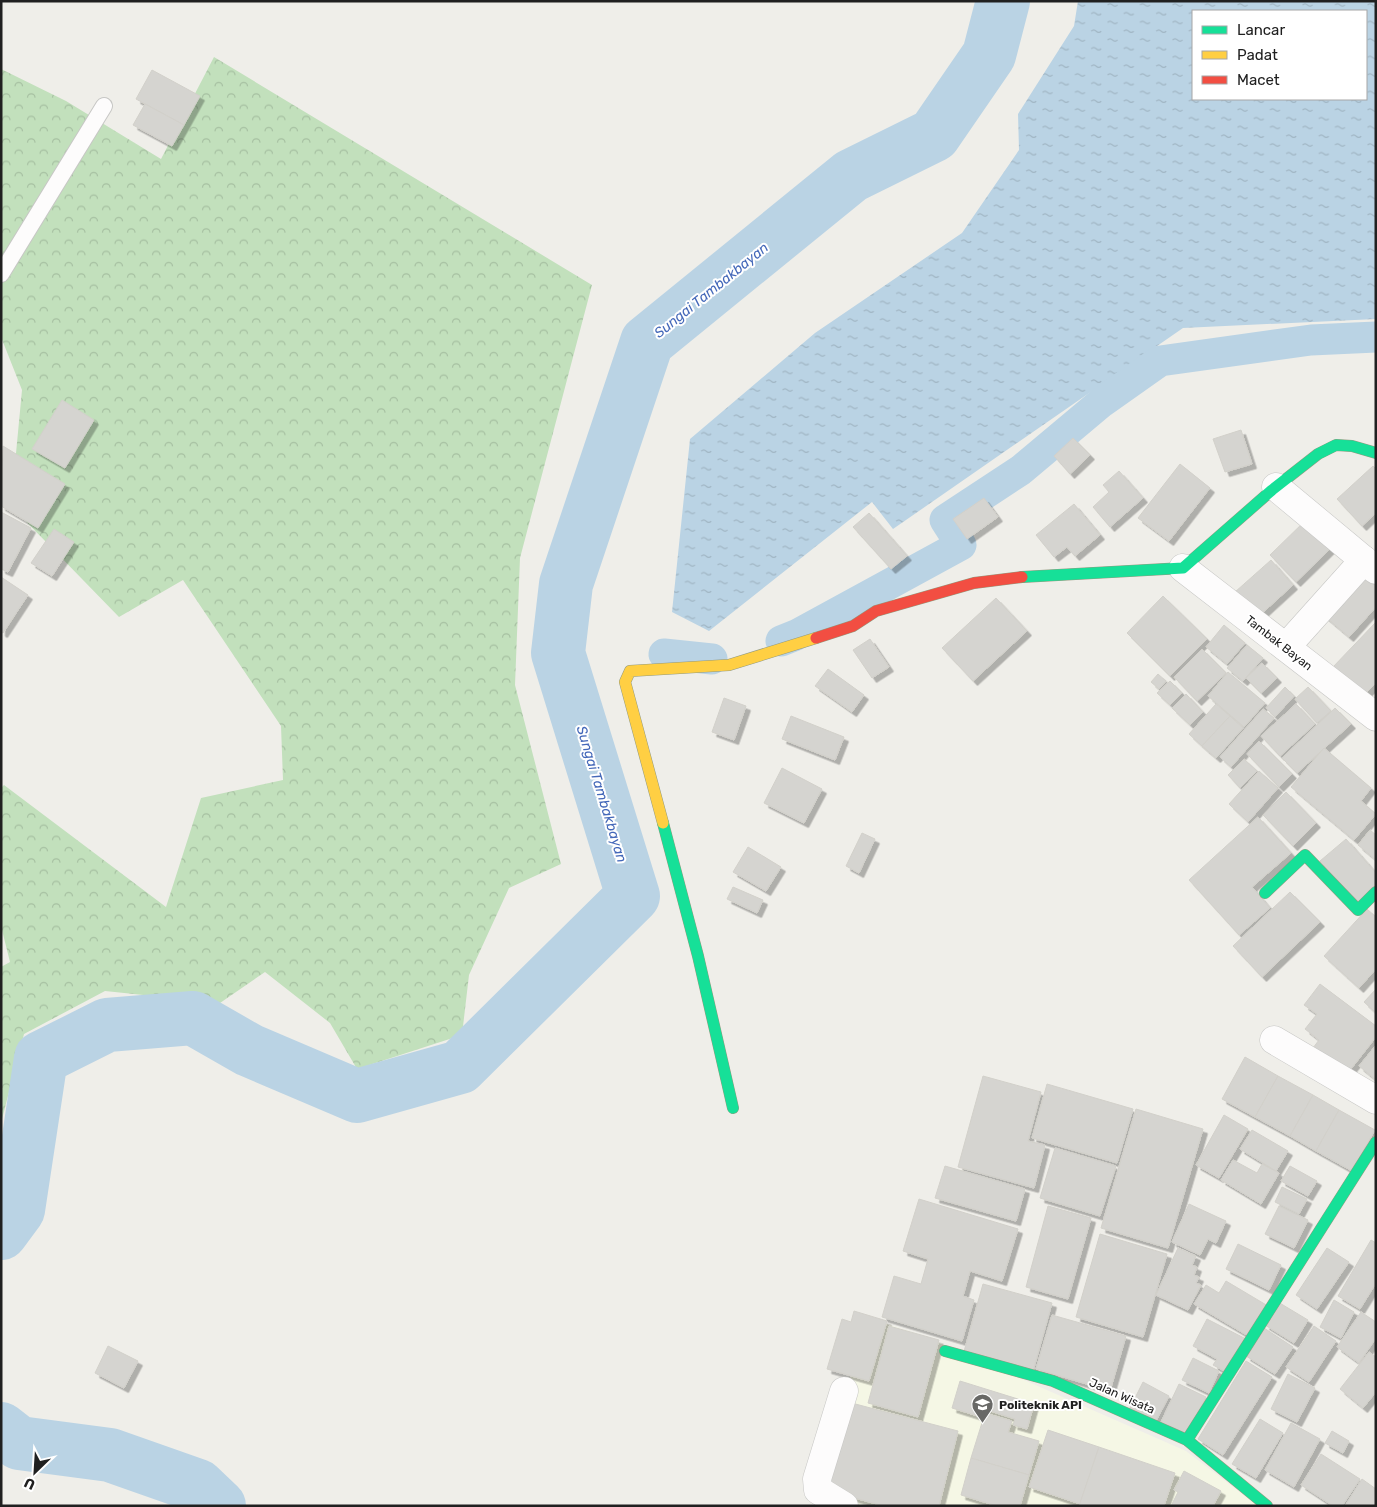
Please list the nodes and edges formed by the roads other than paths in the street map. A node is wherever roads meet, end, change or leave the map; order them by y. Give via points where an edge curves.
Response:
1 (104, 106) dead end
2 (1, 274) edge
3 (1376, 453) edge
4 (1276, 488) junction
5 (1370, 565) edge
6 (1183, 568) junction
7 (1286, 647) junction
8 (1373, 710) edge
9 (1376, 892) edge
10 (1265, 893) dead end
11 (1274, 1040) dead end
12 (1376, 1100) edge
13 (733, 1108) dead end
14 (1374, 1149) edge
15 (945, 1351) dead end
16 (844, 1391) dead end
17 (1187, 1440) junction
18 (844, 1506) edge
19 (1267, 1506) edge

1 - 2 lane
3 - 4 street via 1336,445 1318,454
4 - 5 street
4 - 6 street
5 - 7 street
6 - 7 street, Tambak Bayan
6 - 13 street via 1019,577 974,583 876,611 853,626 728,665 630,671 625,682 698,956
7 - 8 street, Tambak Bayan
9 - 10 street via 1358,910 1305,855
11 - 12 street
14 - 17 street
15 - 17 street, Jalan Wisata via 1053,1381
16 - 18 street via 817,1479 818,1490
17 - 19 street, Jalan Wisata

